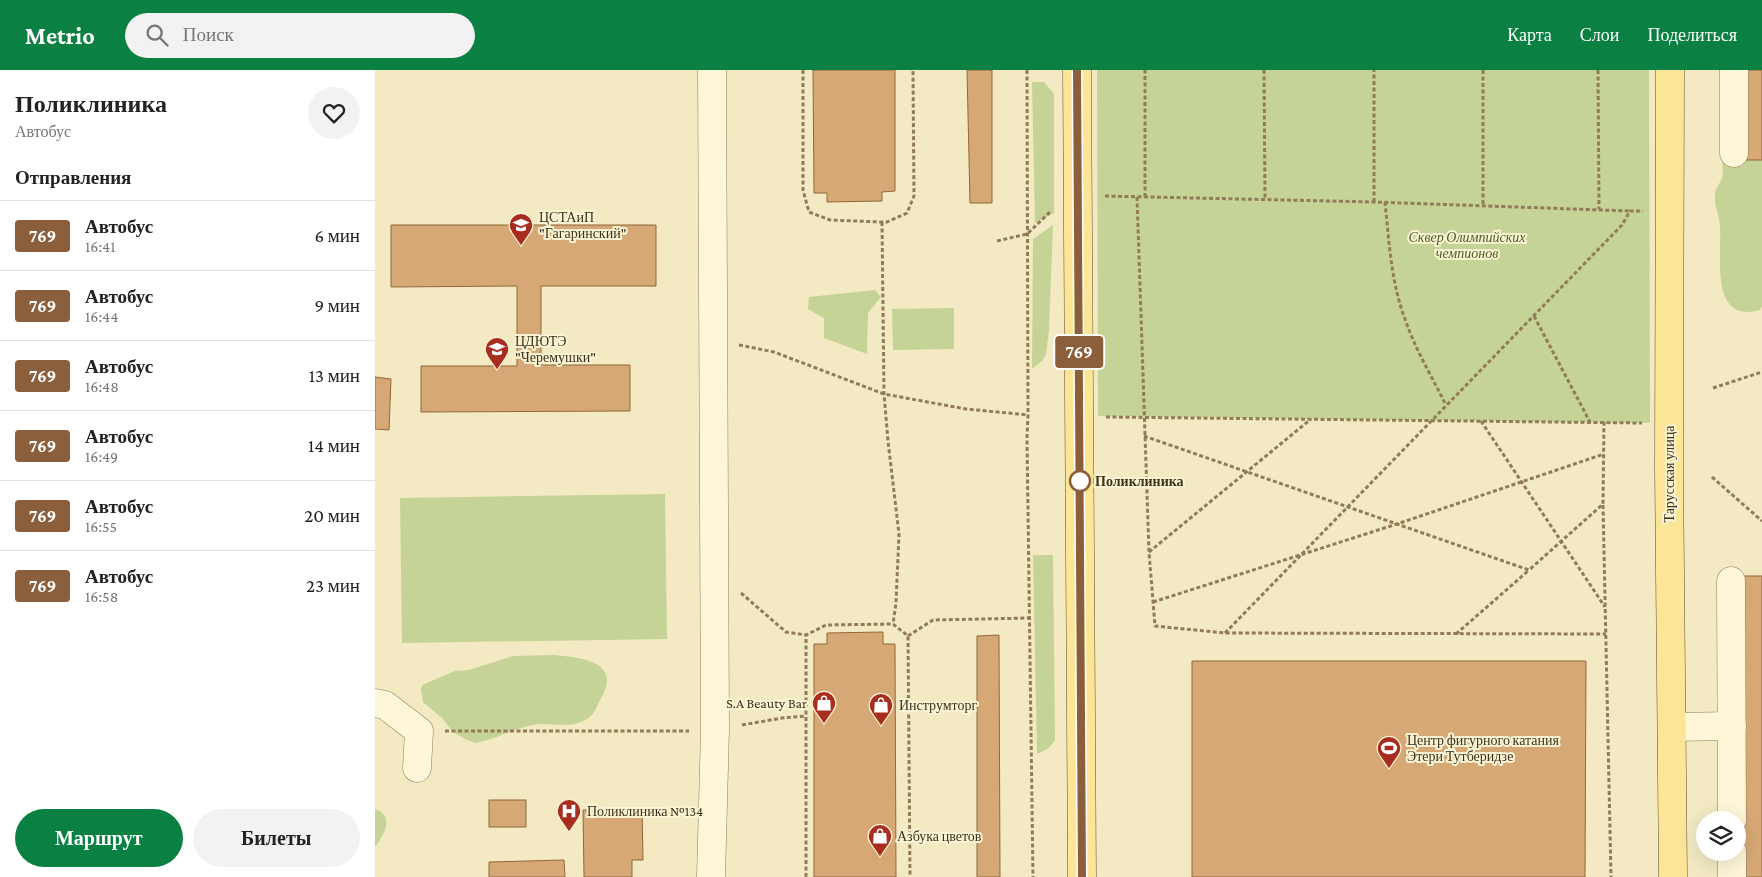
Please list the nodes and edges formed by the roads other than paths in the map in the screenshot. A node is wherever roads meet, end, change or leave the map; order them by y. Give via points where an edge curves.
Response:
1 (712, 70) edge
2 (1077, 70) edge
3 (1670, 70) edge
4 (1734, 70) edge
5 (1734, 152) dead end
6 (1731, 581) dead end
7 (375, 703) edge
8 (1732, 726) junction
9 (1673, 727) junction
10 (417, 768) dead end
11 (1732, 811) edge
12 (1732, 861) edge
13 (711, 877) edge
14 (1082, 877) edge
15 (1673, 877) edge
16 (1732, 877) edge

1 - 13 lane via 715,730
2 - 14 main road
3 - 9 main road, Тарусская улица via 1669,471
4 - 5 lane
6 - 8 lane
7 - 10 lane via 385,705 419,732
8 - 9 lane
8 - 11 lane
9 - 15 main road, Тарусская улица
12 - 16 lane

